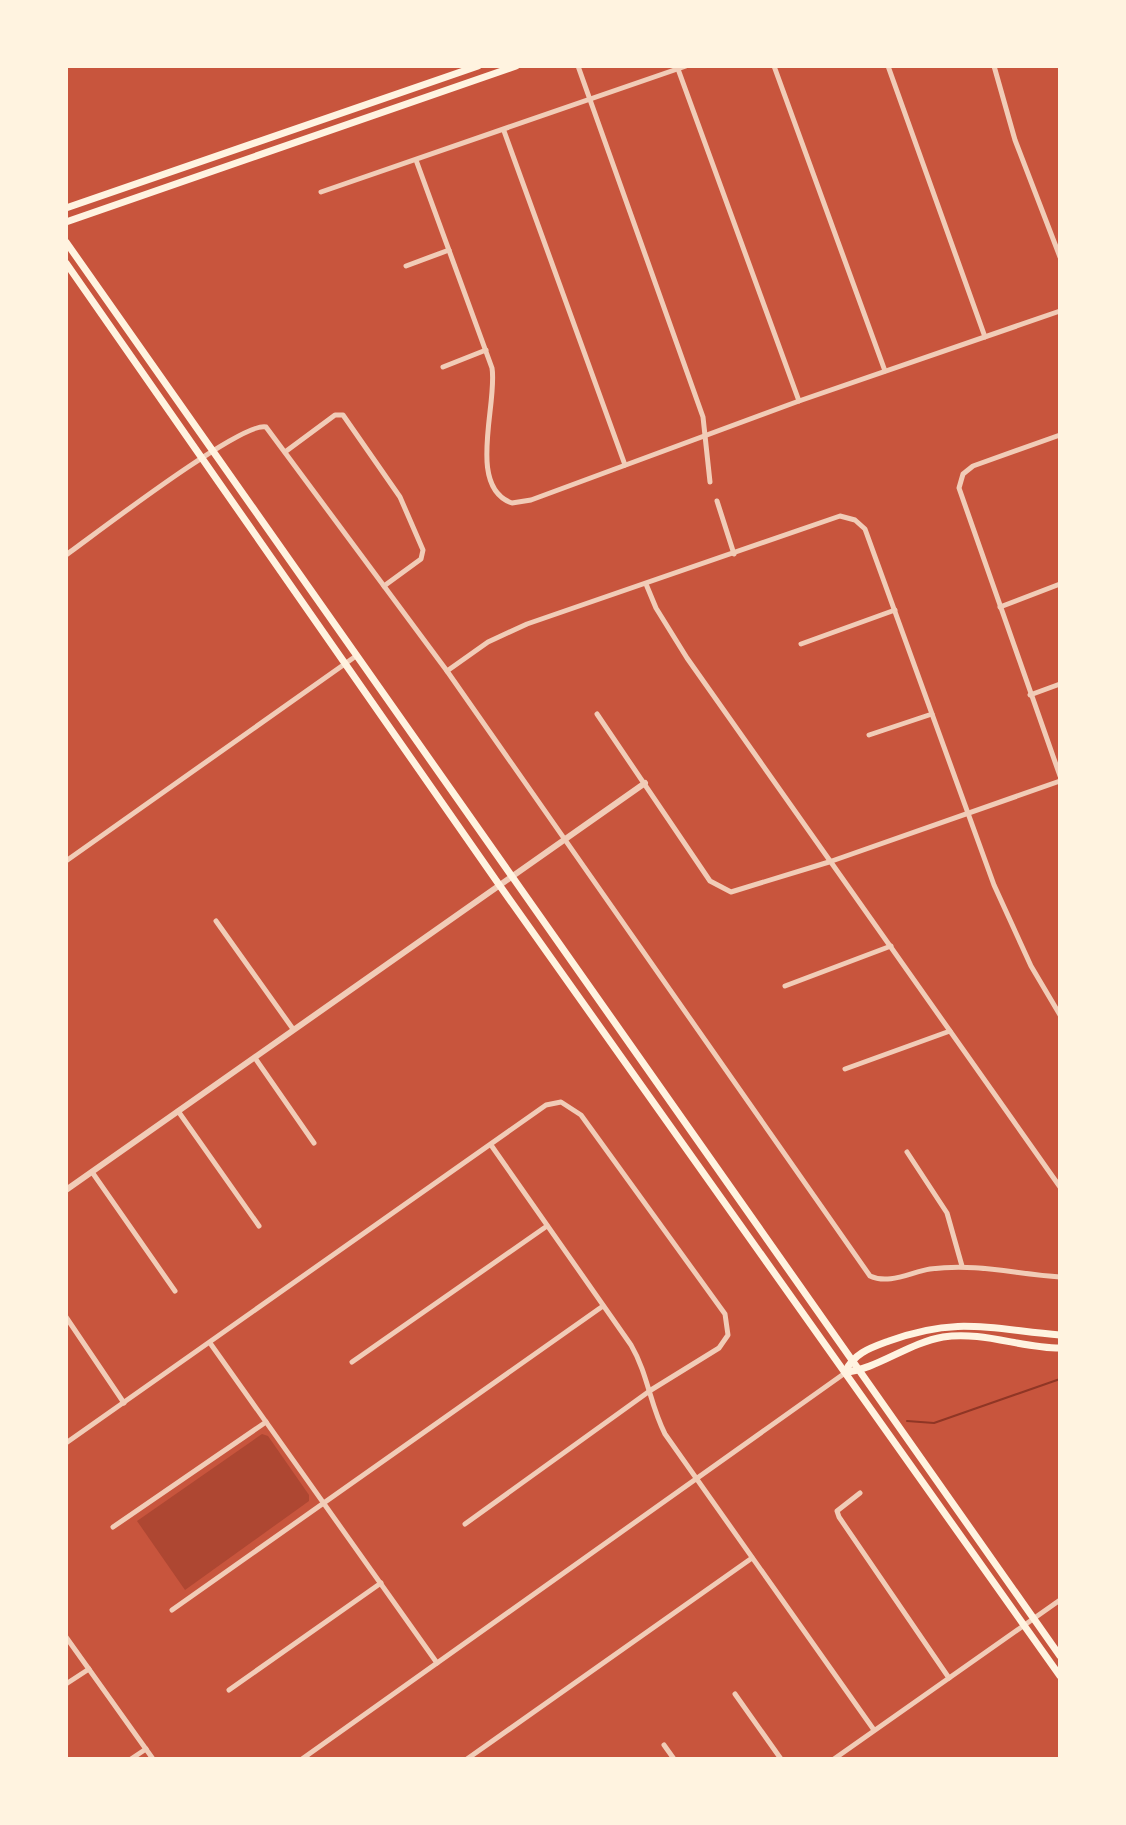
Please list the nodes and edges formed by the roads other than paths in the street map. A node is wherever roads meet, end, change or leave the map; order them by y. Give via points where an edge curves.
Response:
1 (478, 66) edge
2 (516, 66) edge
3 (578, 66) edge
4 (686, 66) edge
5 (774, 66) edge
6 (888, 66) edge
7 (994, 66) edge
8 (678, 69) junction
9 (590, 99) junction
10 (504, 131) junction
11 (416, 160) junction
12 (321, 192) dead end
13 (66, 208) edge
14 (66, 222) edge
15 (66, 242) edge
16 (449, 250) junction
17 (1060, 257) edge
18 (66, 263) edge
19 (406, 266) dead end
20 (1060, 311) edge
21 (985, 337) junction
22 (486, 350) junction
23 (443, 367) dead end
24 (885, 371) junction
25 (799, 401) junction
26 (707, 435) junction
27 (1060, 435) edge
28 (212, 451) junction
29 (285, 452) junction
30 (202, 457) junction
31 (625, 465) junction
32 (710, 482) dead end
33 (717, 501) dead end
34 (734, 554) junction
35 (66, 555) edge
36 (646, 584) junction
37 (1060, 584) edge
38 (384, 586) junction
39 (1000, 607) junction
40 (895, 610) junction
41 (801, 644) dead end
42 (356, 656) junction
43 (345, 663) junction
44 (447, 671) junction
45 (1060, 684) edge
46 (1030, 695) junction
47 (597, 714) dead end
48 (932, 714) junction
49 (869, 735) dead end
50 (1060, 779) edge
51 (645, 783) junction
52 (968, 814) junction
53 (563, 840) junction
54 (66, 861) edge
55 (829, 862) junction
56 (511, 877) junction
57 (500, 886) junction
58 (216, 921) dead end
59 (891, 946) junction
60 (785, 986) dead end
61 (1060, 1015) edge
62 (293, 1029) junction
63 (950, 1031) junction
64 (255, 1058) junction
65 (845, 1069) dead end
66 (178, 1111) junction
67 (314, 1143) dead end
68 (491, 1145) junction
69 (907, 1152) dead end
70 (92, 1172) junction
71 (1060, 1187) edge
72 (66, 1190) edge
73 (259, 1226) dead end
74 (547, 1226) junction
75 (962, 1266) junction
76 (1060, 1277) edge
77 (175, 1291) dead end
78 (603, 1306) junction
79 (66, 1317) edge
80 (1060, 1335) edge
81 (210, 1343) junction
82 (1060, 1348) edge
83 (852, 1359) junction
84 (352, 1362) dead end
85 (860, 1371) junction
86 (845, 1372) junction
87 (651, 1390) junction
88 (124, 1403) junction
89 (266, 1422) junction
90 (66, 1443) edge
91 (697, 1480) junction
92 (860, 1493) dead end
93 (324, 1503) junction
94 (465, 1524) dead end
95 (113, 1527) dead end
96 (752, 1558) junction
97 (381, 1583) junction
98 (1060, 1600) edge
99 (172, 1610) dead end
100 (1034, 1619) junction
101 (1024, 1625) junction
102 (66, 1637) edge
103 (1060, 1656) edge
104 (437, 1663) junction
105 (89, 1669) junction
106 (1060, 1676) edge
107 (949, 1678) junction
108 (66, 1684) edge
109 (229, 1690) dead end
110 (735, 1694) dead end
111 (874, 1730) junction
112 (664, 1745) dead end
113 (146, 1749) junction
114 (131, 1759) edge
115 (153, 1759) edge
116 (302, 1759) edge
117 (467, 1759) edge
118 (674, 1759) edge
119 (781, 1759) edge
120 (834, 1759) edge

1 - 13 main road
2 - 14 main road
3 - 9 street
4 - 8 street
5 - 24 street
6 - 21 street
7 - 17 street via 1015,140
8 - 9 street
8 - 25 street
9 - 10 street
9 - 26 street
10 - 11 street
10 - 31 street
11 - 12 street
11 - 16 street
15 - 28 main road
16 - 19 street
16 - 22 street
18 - 30 main road
20 - 21 street
21 - 24 street
22 - 23 street
22 - 31 street via 494,388 487,461 493,484 506,501 531,500
24 - 25 street
25 - 26 street
26 - 31 street
26 - 32 street
27 - 39 street via 968,468 959,488
28 - 29 street via 261,425
28 - 30 street
28 - 42 main road
29 - 38 street
29 - 38 street via 335,415 343,415 400,497 423,550 421,559
30 - 35 street
30 - 43 main road
33 - 34 street
34 - 36 street
34 - 40 street via 840,516 855,520 865,529
36 - 44 street via 508,631
36 - 55 street via 665,626
37 - 39 street
38 - 44 street
39 - 46 street
40 - 41 street
40 - 48 street
42 - 43 street
42 - 56 main road
43 - 54 street
43 - 57 main road
44 - 53 street
45 - 46 street
46 - 50 street
47 - 51 street
48 - 49 street
48 - 52 street
50 - 52 street
51 - 53 street
51 - 55 street via 710,881 727,891
52 - 55 street
52 - 61 street via 1014,933
53 - 56 street
53 - 75 street via 859,1262 875,1279 885,1280
55 - 59 street
56 - 57 street
56 - 83 main road
57 - 62 street
57 - 86 main road
58 - 62 street
59 - 60 street
59 - 63 street
62 - 64 street
63 - 65 street
63 - 71 street
64 - 66 street
64 - 67 street
66 - 70 street
66 - 73 street
68 - 74 street
68 - 81 street
68 - 87 street via 546,1105 572,1106 725,1314 728,1332 719,1348
69 - 75 street via 947,1213
70 - 72 street
70 - 77 street
74 - 78 street
74 - 84 street
75 - 76 street
78 - 87 street via 638,1357
78 - 93 street
79 - 88 street
80 - 83 main road via 993,1325 934,1326
81 - 88 street
81 - 89 street
82 - 85 main road via 956,1336 901,1349
83 - 85 main road
83 - 86 main road
85 - 86 main road
85 - 100 main road
86 - 91 street
86 - 101 main road
87 - 91 street via 658,1421
87 - 94 street
88 - 90 street
89 - 93 street
89 - 95 street
91 - 96 street
91 - 104 street
92 - 107 street via 837,1511 839,1517
93 - 97 street
93 - 99 street
96 - 111 street
96 - 117 street
97 - 104 street
97 - 109 street
98 - 100 street
100 - 101 street
100 - 103 main road
101 - 106 main road
101 - 107 street
102 - 105 street
104 - 116 street
105 - 108 street
105 - 113 street
107 - 111 street
110 - 119 street
111 - 120 street
112 - 118 street
113 - 114 street
113 - 115 street

